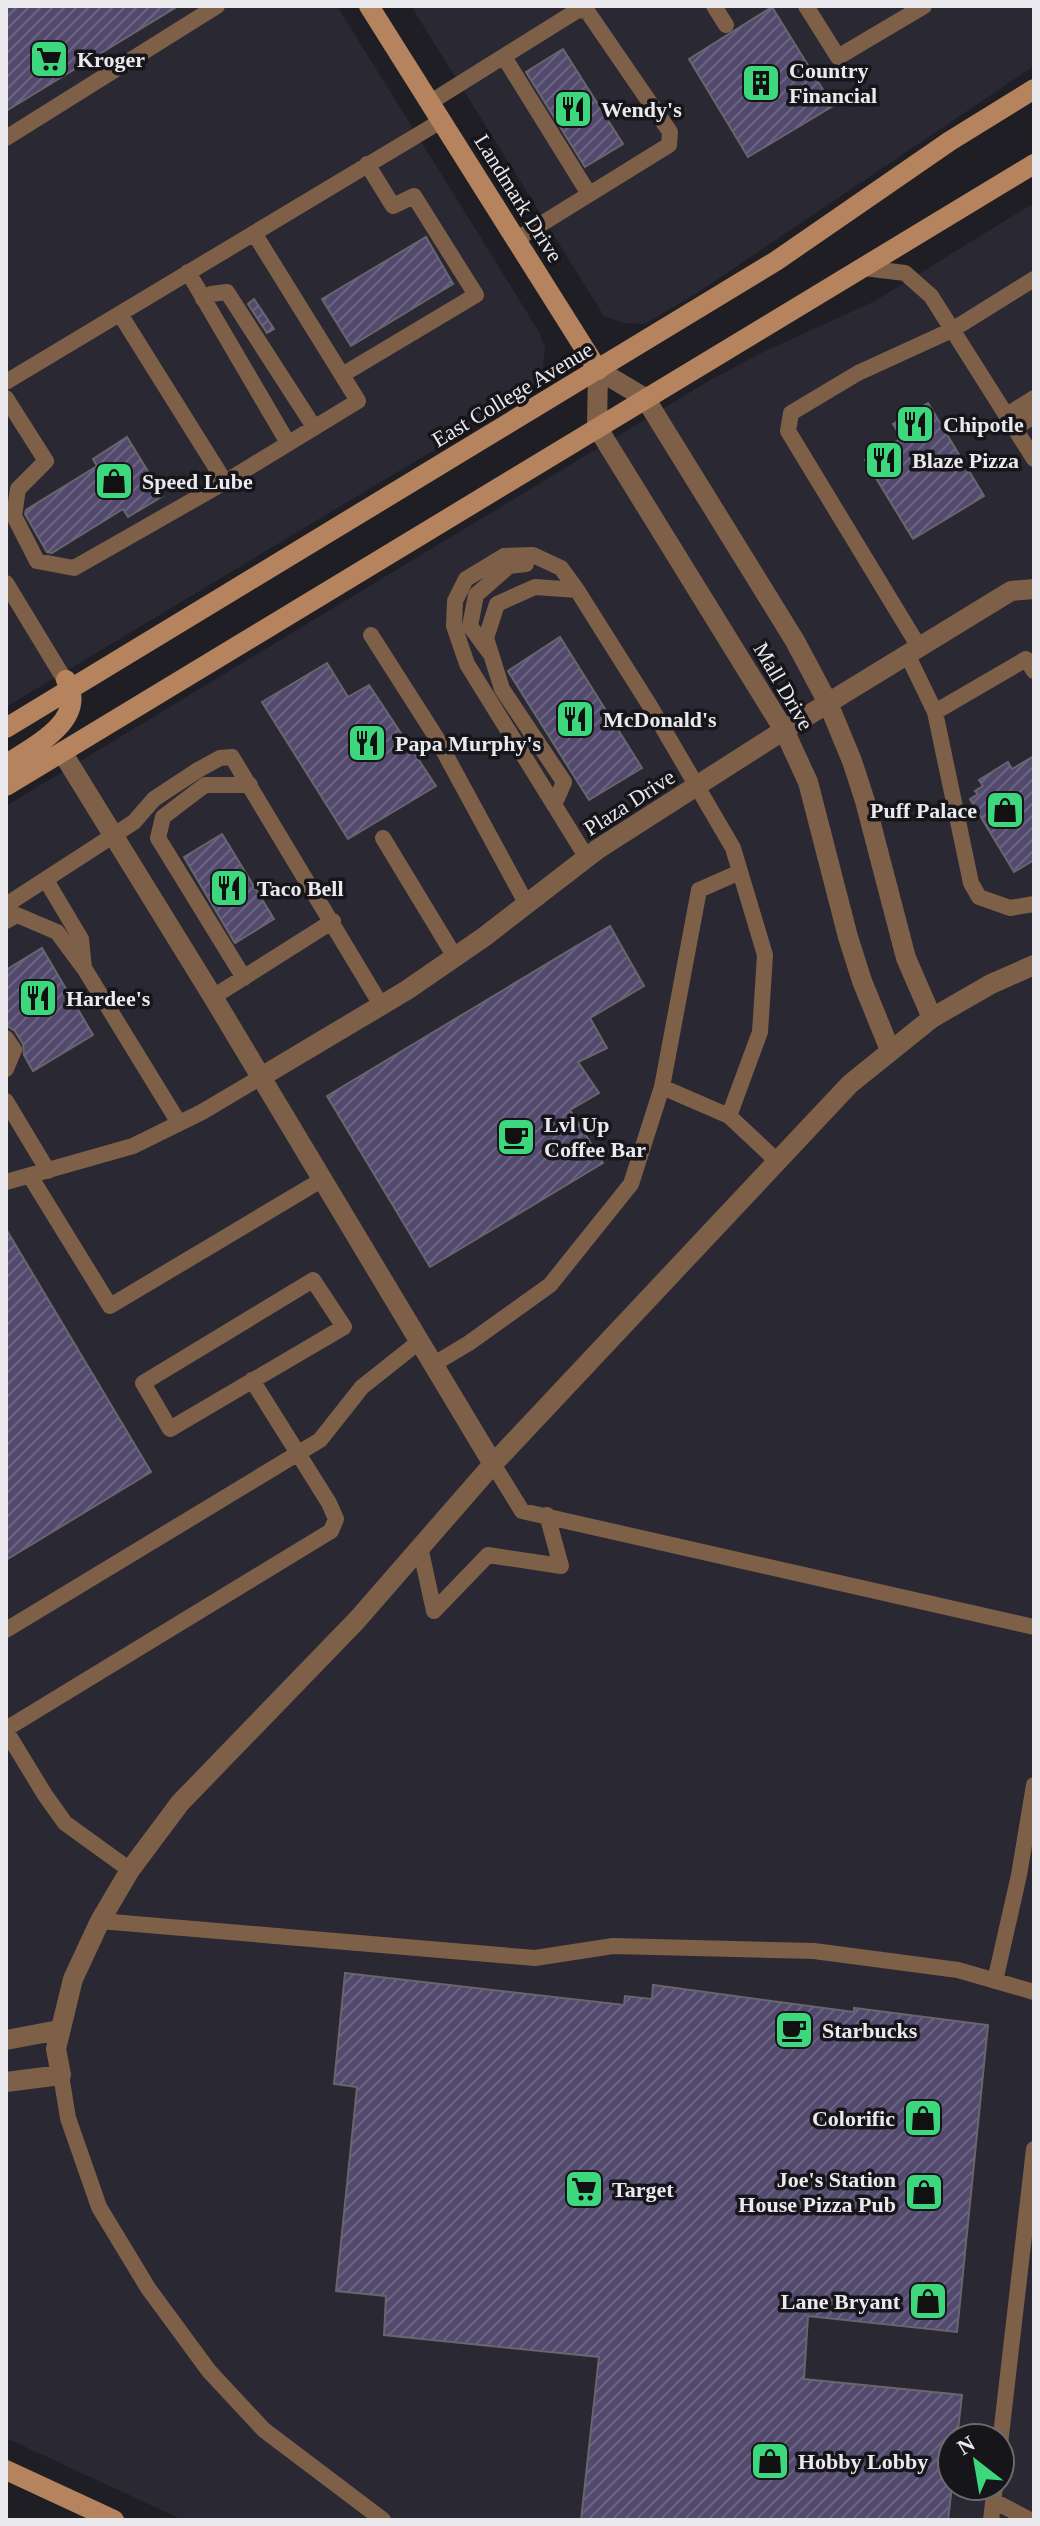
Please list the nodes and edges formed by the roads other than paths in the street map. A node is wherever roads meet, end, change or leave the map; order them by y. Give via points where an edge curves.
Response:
1 (217, 6) edge
2 (369, 6) edge
3 (714, 6) edge
4 (806, 6) edge
5 (924, 6) edge
6 (726, 25) dead end
7 (504, 57) junction
8 (1034, 89) edge
9 (429, 103) junction
10 (441, 121) junction
11 (6, 138) edge
12 (367, 164) junction
13 (1034, 164) edge
14 (589, 194) junction
15 (254, 233) junction
16 (517, 239) junction
17 (864, 268) junction
18 (188, 272) junction
19 (1034, 279) edge
20 (1015, 291) junction
21 (1034, 292) edge
22 (203, 299) junction
23 (120, 314) junction
24 (952, 330) junction
25 (598, 370) junction
26 (342, 375) junction
27 (6, 382) edge
28 (6, 398) edge
29 (645, 398) junction
30 (1034, 398) edge
31 (1034, 416) edge
32 (1011, 421) junction
33 (314, 427) junction
34 (597, 427) junction
35 (1029, 440) edge
36 (288, 443) junction
37 (1034, 459) edge
38 (225, 482) junction
39 (547, 562) junction
40 (6, 583) edge
41 (1034, 589) edge
42 (577, 590) junction
43 (371, 635) dead end
44 (913, 650) junction
45 (492, 657) junction
46 (1034, 671) edge
47 (67, 682) junction
48 (828, 703) junction
49 (935, 712) junction
50 (6, 728) edge
51 (784, 730) junction
52 (62, 752) junction
53 (6, 764) edge
54 (250, 785) junction
55 (6, 786) edge
56 (697, 786) junction
57 (554, 805) junction
58 (114, 835) junction
59 (383, 838) dead end
60 (587, 858) junction
61 (740, 872) junction
62 (46, 880) junction
63 (526, 903) junction
64 (1034, 904) edge
65 (6, 905) edge
66 (6, 921) edge
67 (333, 921) junction
68 (455, 957) junction
69 (1034, 965) edge
70 (84, 968) junction
71 (244, 978) junction
72 (213, 997) junction
73 (381, 1005) junction
74 (932, 1018) junction
75 (6, 1038) edge
76 (890, 1050) junction
77 (6, 1069) edge
78 (261, 1077) junction
79 (662, 1087) junction
80 (6, 1101) edge
81 (729, 1116) junction
82 (179, 1123) junction
83 (777, 1161) junction
84 (48, 1171) junction
85 (30, 1176) junction
86 (323, 1179) junction
87 (6, 1182) edge
88 (420, 1341) junction
89 (434, 1364) junction
90 (252, 1380) junction
91 (298, 1453) junction
92 (493, 1464) junction
93 (547, 1515) junction
94 (420, 1547) junction
95 (1034, 1627) edge
96 (6, 1630) edge
97 (6, 1730) edge
98 (1034, 1785) edge
99 (130, 1870) junction
100 (100, 1921) junction
101 (995, 1981) junction
102 (1034, 1992) edge
103 (59, 2030) junction
104 (6, 2040) edge
105 (61, 2075) junction
106 (6, 2082) edge
107 (1034, 2149) edge
108 (1029, 2243) edge
109 (1003, 2422) edge
110 (6, 2470) edge
111 (1006, 2502) edge
112 (114, 2520) edge
113 (383, 2520) edge
114 (1030, 2520) edge

1 - 11 lane
2 - 9 main road, Landmark Drive
3 - 6 lane
4 - 5 lane via 838,57
7 - 9 lane
7 - 14 lane
7 - 14 lane via 578,10 587,11 670,132 669,145
8 - 25 main road, East College Avenue via 776,261
9 - 10 main road, Landmark Drive
10 - 12 lane
10 - 16 main road, Landmark Drive
12 - 15 lane
12 - 26 lane via 393,206 414,196 476,295
13 - 17 main road
14 - 16 lane
15 - 18 lane
15 - 26 lane
16 - 25 main road, Landmark Drive
17 - 24 lane via 905,273 931,296
17 - 29 main road
18 - 22 lane
18 - 23 lane
19 - 20 lane
20 - 21 lane
20 - 24 lane
22 - 33 lane via 227,292
22 - 36 lane
23 - 27 lane
23 - 38 lane
24 - 32 lane
24 - 44 lane via 858,373 791,413 788,431
25 - 29 street, Landmark Drive
25 - 34 street
25 - 47 main road, East College Avenue
26 - 33 lane via 358,401
28 - 38 lane via 46,461 18,489 14,516 37,561 74,568
29 - 34 main road
29 - 48 street, Mall Drive
30 - 32 lane
31 - 32 lane
32 - 35 lane
33 - 36 lane
34 - 51 street, Mall Drive
34 - 52 main road
35 - 37 lane
36 - 38 lane
39 - 42 lane via 561,568
39 - 45 lane via 509,566 476,595 470,626
39 - 57 lane via 533,555 504,556 466,579 455,601 454,626 467,664
40 - 47 lane
41 - 44 street, Plaza Drive via 1011,591
42 - 45 lane via 535,587 497,604 486,638
42 - 56 lane
43 - 63 lane via 436,737
44 - 48 street, Plaza Drive
44 - 49 lane
45 - 57 lane via 502,689 564,782
46 - 49 lane via 1026,659
47 - 50 main road, East College Avenue
47 - 53 main road via 69,709 62,725
48 - 51 street, Plaza Drive
48 - 74 street, Mall Drive via 865,801 906,958
49 - 64 lane via 971,883 979,897 1010,908
51 - 56 street, Plaza Drive
51 - 76 street, Mall Drive via 808,782 848,937
52 - 55 main road
52 - 58 street
54 - 58 lane via 232,757 220,758 154,799
54 - 67 lane
54 - 71 lane via 205,785 163,817 158,838
56 - 60 street, Plaza Drive
56 - 61 lane via 733,848
57 - 60 lane
58 - 62 lane
58 - 72 street
59 - 68 lane
60 - 63 street, Plaza Drive
61 - 79 lane via 699,890
61 - 81 lane via 765,955 760,1032
62 - 65 lane
62 - 70 lane via 81,939
63 - 68 street, Plaza Drive
66 - 70 lane via 17,915 57,932
67 - 71 lane
67 - 73 lane
68 - 73 street, Plaza Drive
69 - 74 street
70 - 82 lane
71 - 72 lane
72 - 78 street
73 - 78 street, Plaza Drive
74 - 76 street
75 - 77 lane via 14,1050
76 - 83 street
78 - 82 lane
78 - 86 street
79 - 81 lane
79 - 89 lane via 631,1184 550,1285
80 - 84 lane
81 - 83 lane
82 - 84 lane via 133,1146
83 - 92 street
84 - 85 lane
85 - 86 lane via 110,1306
85 - 87 lane
86 - 88 street
88 - 89 street
88 - 91 lane via 362,1387 320,1440
89 - 92 street
90 - 90 lane via 344,1327 313,1280 143,1383 170,1429
90 - 91 lane
91 - 96 lane
91 - 97 lane via 336,1519 331,1531
92 - 93 lane via 522,1511
92 - 94 street
93 - 94 lane via 561,1566 488,1555 434,1611
93 - 95 lane
94 - 99 street via 180,1803
97 - 99 lane via 65,1823
98 - 101 lane
99 - 100 street
100 - 101 lane via 535,1958 613,1946 814,1951 958,1970
100 - 103 street via 73,1979
101 - 102 lane
103 - 104 street
103 - 105 street
105 - 106 street
105 - 113 lane via 68,2118 99,2207 148,2288 209,2371 264,2430
107 - 108 lane
108 - 109 lane
110 - 112 main road
111 - 114 lane

